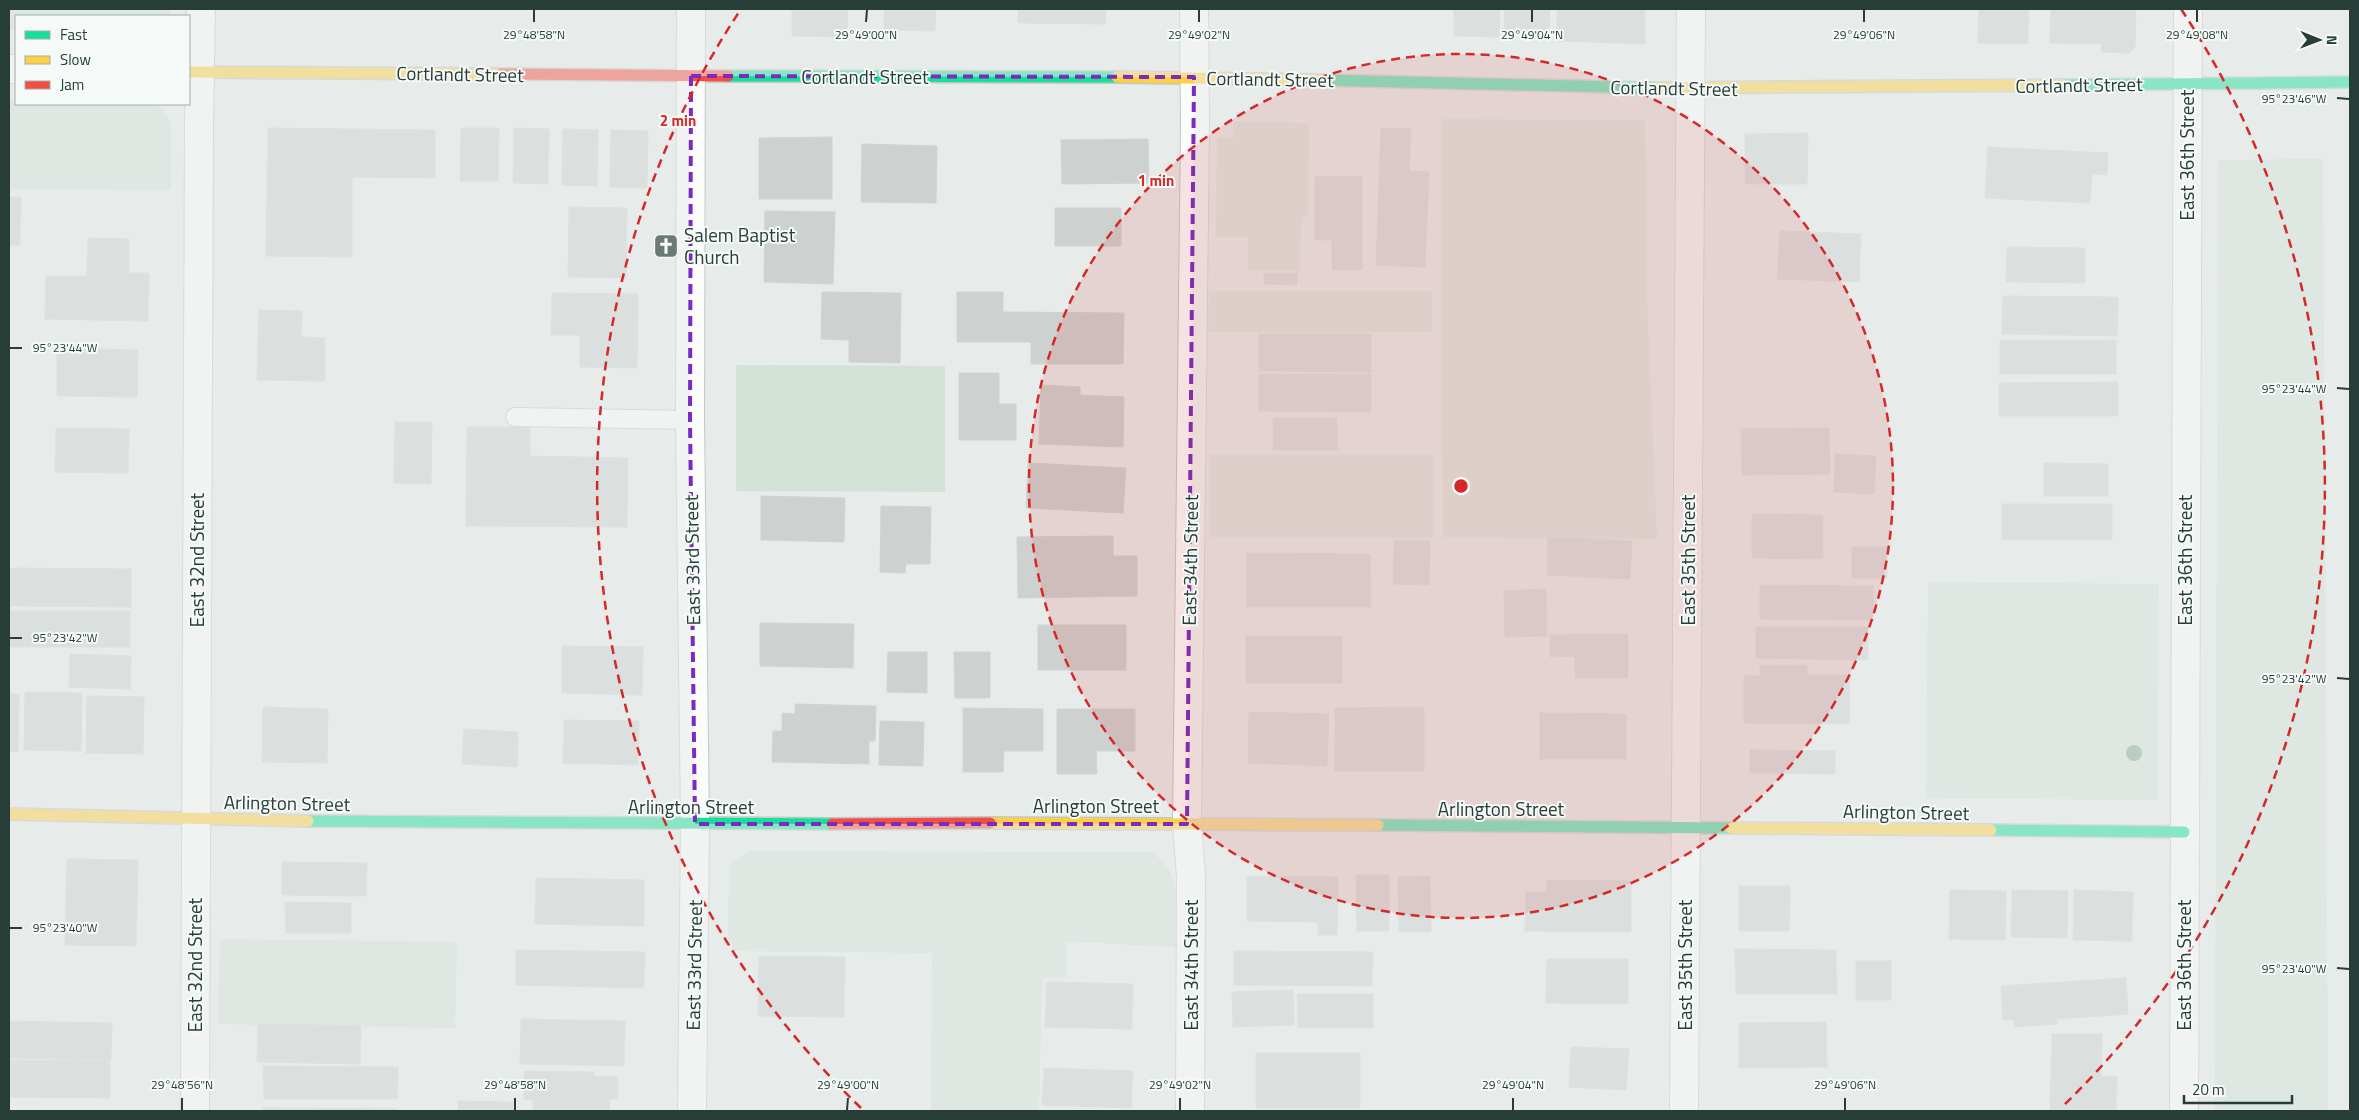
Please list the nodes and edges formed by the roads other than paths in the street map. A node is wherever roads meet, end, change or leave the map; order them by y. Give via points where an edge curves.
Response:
1 (201, 9) edge
2 (691, 9) edge
3 (1194, 9) edge
4 (1691, 9) edge
5 (2188, 9) edge
6 (195, 72) edge
7 (691, 76) junction
8 (1194, 77) junction
9 (2350, 82) edge
10 (2187, 84) junction
11 (1691, 89) junction
12 (516, 418) dead end
13 (690, 420) junction
14 (9, 814) edge
15 (196, 818) junction
16 (695, 824) junction
17 (1187, 824) junction
18 (1686, 827) junction
19 (2184, 832) junction
20 (195, 1111) edge
21 (692, 1111) edge
22 (1190, 1111) edge
23 (1684, 1111) edge
24 (2184, 1111) edge

1 - 6 street, East 32nd Street
2 - 7 street, East 33rd Street
3 - 8 street, East 34th Street
4 - 11 street, East 35th Street
5 - 10 street, East 36th Street
6 - 7 street, Cortlandt Street
6 - 15 street, East 32nd Street via 198,123
7 - 8 street, Cortlandt Street
7 - 13 street, East 33rd Street
8 - 11 street, Cortlandt Street
8 - 17 street, East 34th Street
9 - 10 street, Cortlandt Street
10 - 11 street, Cortlandt Street
10 - 19 street, East 36th Street
11 - 18 street, East 35th Street
12 - 13 lane
13 - 16 street, East 33rd Street
14 - 15 street, Arlington Street
15 - 16 street, Arlington Street
15 - 20 street, East 32nd Street
16 - 17 street, Arlington Street
16 - 21 street, East 33rd Street
17 - 18 street, Arlington Street
17 - 22 street, East 34th Street via 1191,877
18 - 19 street, Arlington Street
18 - 23 street, East 35th Street
19 - 24 street, East 36th Street

